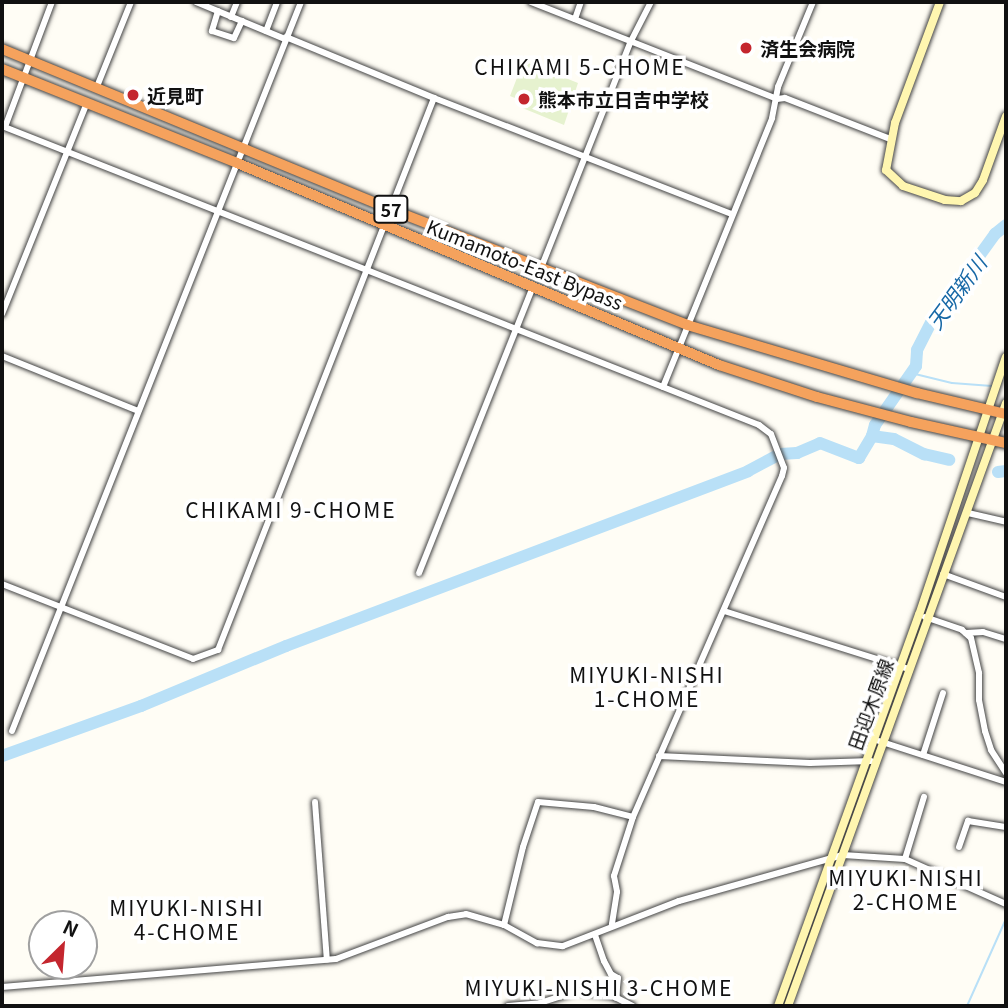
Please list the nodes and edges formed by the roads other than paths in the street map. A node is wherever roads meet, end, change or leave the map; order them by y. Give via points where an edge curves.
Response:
1 (52, 2) edge
2 (131, 2) edge
3 (196, 2) edge
4 (237, 2) edge
5 (277, 2) edge
6 (301, 2) edge
7 (531, 2) edge
8 (581, 2) edge
9 (651, 2) edge
10 (813, 2) edge
11 (940, 2) edge
12 (218, 11) junction
13 (231, 16) junction
14 (575, 19) junction
15 (242, 21) junction
16 (266, 31) junction
17 (286, 38) junction
18 (631, 41) junction
19 (2, 49) edge
20 (32, 62) junction
21 (2, 69) edge
22 (25, 78) junction
23 (96, 89) junction
24 (434, 98) junction
25 (777, 99) junction
26 (87, 103) junction
27 (1006, 116) edge
28 (4, 127) edge
29 (890, 139) junction
30 (243, 147) junction
31 (67, 152) junction
32 (585, 158) junction
33 (237, 163) junction
34 (390, 209) junction
35 (218, 211) junction
36 (732, 214) junction
37 (383, 225) junction
38 (366, 269) junction
39 (540, 269) junction
40 (533, 286) junction
41 (2, 314) edge
42 (687, 325) junction
43 (517, 329) junction
44 (679, 346) junction
45 (2, 356) edge
46 (1006, 358) edge
47 (663, 387) junction
48 (987, 410) junction
49 (1005, 410) edge
50 (138, 411) junction
51 (979, 438) junction
52 (1000, 442) edge
53 (968, 513) junction
54 (1006, 523) edge
55 (419, 573) dead end
56 (943, 574) junction
57 (2, 584) edge
58 (1006, 597) edge
59 (59, 606) junction
60 (724, 611) junction
61 (923, 616) junction
62 (966, 633) junction
63 (1006, 639) edge
64 (905, 668) junction
65 (943, 693) dead end
66 (12, 730) dead end
67 (879, 740) junction
68 (923, 755) junction
69 (659, 756) junction
70 (871, 761) junction
71 (1006, 771) edge
72 (1006, 782) edge
73 (924, 797) dead end
74 (315, 802) dead end
75 (633, 817) junction
76 (1006, 827) edge
77 (959, 847) dead end
78 (842, 855) junction
79 (833, 857) junction
80 (905, 859) junction
81 (1006, 903) edge
82 (503, 925) junction
83 (612, 925) junction
84 (595, 935) junction
85 (327, 960) junction
86 (2, 987) edge
87 (616, 998) junction
88 (508, 1006) edge
89 (633, 1006) edge
90 (778, 1006) edge
91 (789, 1006) edge

1 - 20 street
2 - 23 street
3 - 12 street
4 - 13 street
5 - 16 street
6 - 17 street
7 - 14 street
8 - 14 street
9 - 18 street
10 - 25 street
11 - 29 main road
12 - 13 street
12 - 15 street via 212,31 234,38
13 - 15 street
14 - 18 street
15 - 16 street
16 - 17 street
17 - 24 street
17 - 30 street
18 - 25 street
18 - 32 street
19 - 20 highway, Kumamoto-East Bypass / 57
20 - 22 street
20 - 23 highway, Kumamoto-East Bypass / 57
21 - 22 highway, Kumamoto-East Bypass / 57
22 - 26 highway, Kumamoto-East Bypass / 57
22 - 28 street
23 - 30 highway, Kumamoto-East Bypass / 57
24 - 32 street
24 - 34 street
25 - 29 street
25 - 36 street
26 - 31 street
26 - 33 highway, Kumamoto-East Bypass / 57
27 - 29 main road via 983,180 975,193 961,201 945,200 895,181 885,167
28 - 31 street
30 - 33 street
30 - 34 highway, Kumamoto-East Bypass / 57
31 - 35 street
31 - 41 street
32 - 36 street
32 - 39 street
33 - 35 street
33 - 37 highway, Kumamoto-East Bypass / 57
34 - 37 street
34 - 39 highway, Kumamoto-East Bypass / 57
35 - 38 street
35 - 50 street
36 - 42 street
37 - 38 street
37 - 40 highway, Kumamoto-East Bypass / 57
38 - 43 street
38 - 59 street via 218,650 193,659
39 - 42 highway, Kumamoto-East Bypass / 57
40 - 43 street
40 - 44 highway, Kumamoto-East Bypass / 57
42 - 44 street
42 - 48 highway, Kumamoto-East Bypass / 57
43 - 47 street
43 - 55 street
44 - 47 street
44 - 51 highway, Kumamoto-East Bypass / 57 via 775,386
45 - 50 street
46 - 48 main road, 田迎木原線
47 - 60 street via 759,425 771,434 784,468
48 - 49 highway, Kumamoto-East Bypass / 57
48 - 51 main road, 田迎木原線
49 - 52 main road, 田迎木原線
50 - 59 street
51 - 52 highway, Kumamoto-East Bypass / 57
51 - 61 main road, 田迎木原線
52 - 53 main road, 田迎木原線
53 - 54 street
53 - 56 main road, 田迎木原線
56 - 58 street
56 - 61 main road, 田迎木原線
57 - 59 street
59 - 66 street
60 - 64 street
60 - 69 street
61 - 62 street
61 - 64 main road, 田迎木原線
62 - 63 street via 983,632
62 - 71 street via 979,673 985,731 991,750
64 - 67 main road, 田迎木原線
65 - 68 street
67 - 68 street
67 - 70 main road, 田迎木原線
68 - 72 street
69 - 70 street
69 - 75 street
70 - 78 main road, 田迎木原線
70 - 79 main road, 田迎木原線
73 - 80 street
74 - 85 street
75 - 82 street via 594,807 538,802
75 - 83 street via 614,876 617,892
76 - 77 street via 968,821
78 - 79 street
78 - 80 street
78 - 91 main road, 田迎木原線
79 - 83 street
79 - 90 main road, 田迎木原線
80 - 81 street
82 - 84 street via 546,945 564,946
82 - 85 street via 466,914 448,917
83 - 84 street
84 - 87 street via 604,961 618,978
85 - 86 street
87 - 88 street via 578,991 540,1003
87 - 89 street

